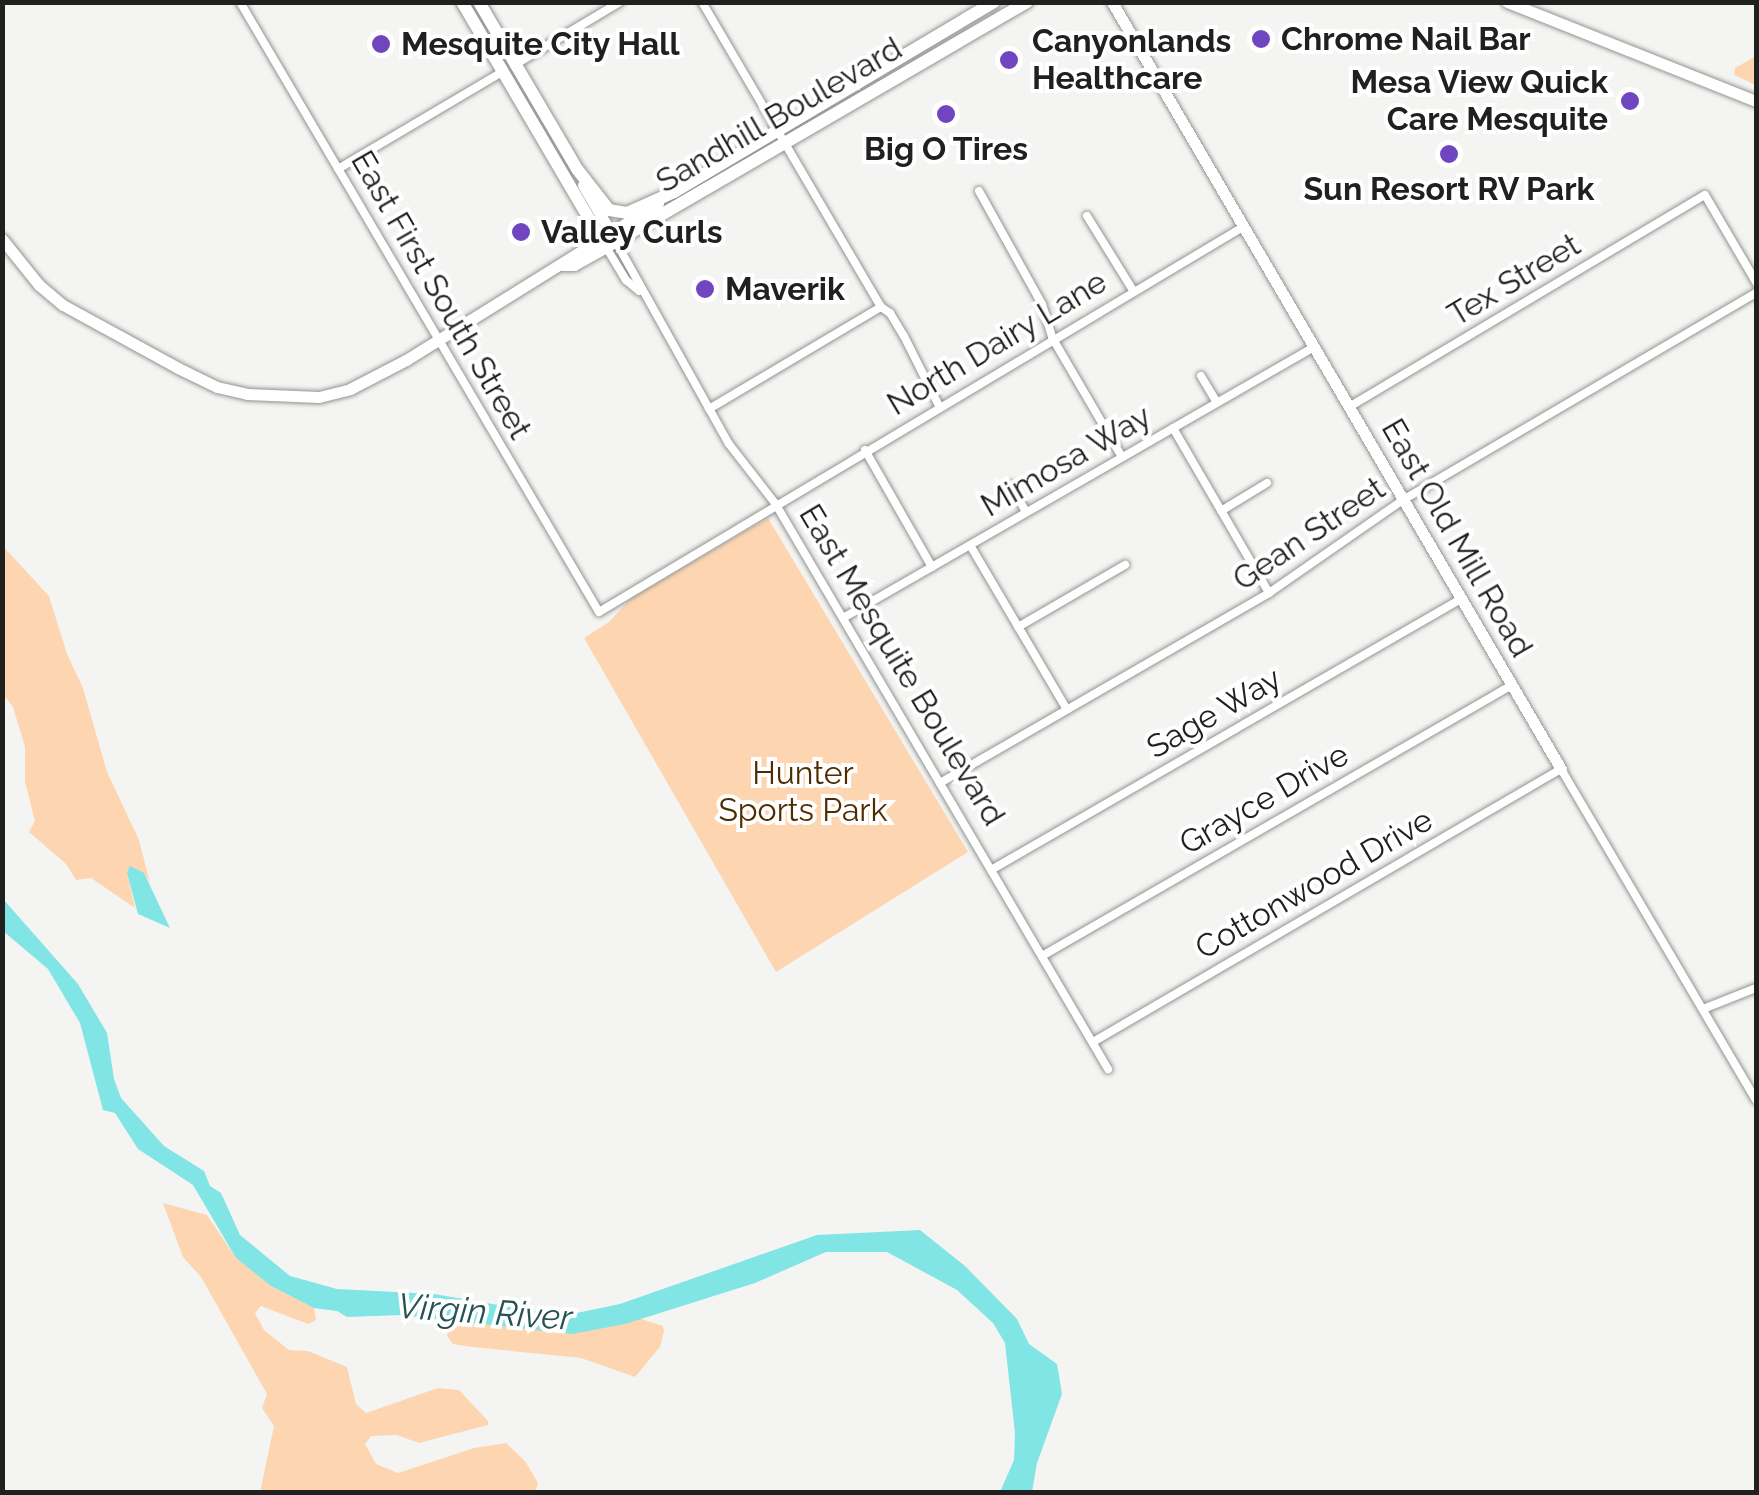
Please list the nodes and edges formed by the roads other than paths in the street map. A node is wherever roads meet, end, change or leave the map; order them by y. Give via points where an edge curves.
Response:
1 (240, 2) edge
2 (462, 2) edge
3 (478, 2) edge
4 (620, 2) edge
5 (702, 2) edge
6 (994, 2) edge
7 (1026, 2) edge
8 (1112, 2) edge
9 (1507, 2) edge
10 (953, 27) junction
11 (509, 68) junction
12 (900, 76) junction
13 (1756, 101) edge
14 (782, 137) junction
15 (338, 169) junction
16 (576, 169) junction
17 (979, 191) dead end
18 (674, 192) junction
19 (1087, 216) dead end
20 (1244, 227) junction
21 (2, 238) edge
22 (608, 240) junction
23 (1756, 282) edge
24 (1134, 292) junction
25 (1756, 293) edge
26 (881, 308) junction
27 (1053, 339) junction
28 (439, 340) junction
29 (1314, 347) junction
30 (1201, 376) dead end
31 (1217, 403) junction
32 (939, 406) junction
33 (1349, 407) junction
34 (709, 410) junction
35 (1173, 428) junction
36 (865, 450) junction
37 (1122, 457) junction
38 (1267, 483) dead end
39 (1010, 484) dead end
40 (1404, 500) junction
41 (775, 503) junction
42 (1221, 510) junction
43 (1026, 512) junction
44 (970, 544) junction
45 (1126, 565) dead end
46 (932, 566) junction
47 (1269, 593) junction
48 (1461, 599) junction
49 (599, 612) joint
50 (842, 618) junction
51 (1018, 628) junction
52 (1512, 685) junction
53 (1067, 710) junction
54 (1561, 769) junction
55 (940, 783) junction
56 (991, 870) junction
57 (1042, 956) junction
58 (1756, 988) edge
59 (1703, 1010) junction
60 (1093, 1042) junction
61 (1108, 1069) dead end
62 (1756, 1100) edge

1 - 15 street, East First South Street
2 - 11 main road, East Mesquite Boulevard
3 - 11 main road, East Mesquite Boulevard
4 - 11 street
5 - 14 street
6 - 10 main road, Sandhill Boulevard
7 - 12 main road, Sandhill Boulevard
8 - 20 main road, East Old Mill Road
9 - 13 main road
10 - 12 main road via 901,64
10 - 14 main road, Sandhill Boulevard
11 - 15 street
11 - 16 main road, East Mesquite Boulevard
11 - 22 main road, East Mesquite Boulevard
12 - 14 main road, Sandhill Boulevard
14 - 18 main road, Sandhill Boulevard
14 - 22 main road, Sandhill Boulevard
14 - 26 street
15 - 28 street, East First South Street
16 - 18 main road via 616,213
16 - 22 main road, East Mesquite Boulevard
17 - 27 street via 1042,304
18 - 22 main road, Sandhill Boulevard
19 - 24 street
20 - 24 street, North Dairy Lane
20 - 29 main road, East Old Mill Road
21 - 28 main road via 63,305 217,387 319,397 350,389
22 - 28 main road via 568,256
22 - 34 street, East Mesquite Boulevard
23 - 33 street, Tex Street via 1705,196
24 - 27 street, North Dairy Lane
25 - 40 street, Gean Street
26 - 32 street via 904,336
26 - 34 street
27 - 32 street, North Dairy Lane
27 - 37 street
28 - 49 street, East First South Street
29 - 31 street, Mimosa Way
29 - 33 main road, East Old Mill Road
30 - 31 street
31 - 35 street, Mimosa Way
32 - 36 street, North Dairy Lane
33 - 40 main road, East Old Mill Road
34 - 41 street, East Mesquite Boulevard
35 - 37 street, Mimosa Way
35 - 42 street
36 - 41 street, North Dairy Lane
36 - 46 street
37 - 43 street, Mimosa Way
38 - 42 street
39 - 43 street
40 - 47 street, Gean Street
40 - 48 main road, East Old Mill Road
41 - 49 street, North Dairy Lane
41 - 50 street, East Mesquite Boulevard
42 - 47 street
43 - 44 street, Mimosa Way
44 - 46 street, Mimosa Way
44 - 51 street
45 - 51 street
46 - 50 street, Mimosa Way
47 - 53 street, Gean Street
48 - 52 main road, East Old Mill Road
48 - 56 street, Sage Way
50 - 55 street, East Mesquite Boulevard
51 - 53 street
52 - 54 main road, East Old Mill Road
52 - 57 street, Grayce Drive
53 - 55 street, Gean Street
54 - 59 street, East Old Mill Road
54 - 60 street, Cottonwood Drive
55 - 56 street, East Mesquite Boulevard
56 - 57 street, East Mesquite Boulevard
57 - 60 street, East Mesquite Boulevard
58 - 59 street
59 - 62 street, East Old Mill Road
60 - 61 street, East Mesquite Boulevard

